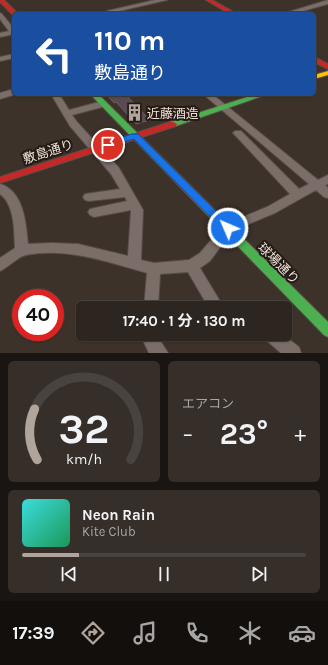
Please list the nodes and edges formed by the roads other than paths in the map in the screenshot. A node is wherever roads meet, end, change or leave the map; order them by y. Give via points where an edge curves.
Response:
1 (1, 0) edge
2 (164, 0) edge
3 (208, 0) edge
4 (328, 2) edge
5 (13, 12) edge
6 (111, 12) edge
7 (230, 12) edge
8 (292, 12) edge
9 (0, 15) edge
10 (12, 33) edge
11 (12, 34) edge
12 (0, 35) edge
13 (12, 56) edge
14 (0, 59) edge
15 (316, 60) edge
16 (327, 67) edge
17 (316, 75) edge
18 (12, 93) edge
19 (0, 96) edge
20 (56, 96) edge
21 (96, 96) edge
22 (209, 96) edge
23 (257, 96) edge
24 (103, 104) junction
25 (224, 108) junction
26 (67, 114) junction
27 (238, 133) dead end
28 (135, 136) junction
29 (95, 149) junction
30 (328, 179) edge
31 (0, 180) edge
32 (316, 184) junction
33 (0, 188) edge
34 (128, 192) junction
35 (328, 194) edge
36 (299, 196) junction
37 (89, 197) dead end
38 (134, 204) junction
39 (94, 212) dead end
40 (228, 228) junction
41 (22, 250) junction
42 (134, 263) junction
43 (0, 265) edge
44 (192, 266) junction
45 (154, 268) junction
46 (152, 301) edge
47 (213, 301) edge
48 (328, 331) edge
49 (151, 341) edge
50 (278, 341) edge
51 (160, 353) edge
52 (293, 353) edge

1 - 5 street
2 - 6 street
3 - 7 street
4 - 8 street
9 - 10 street
11 - 12 street
13 - 14 street
15 - 16 street
16 - 17 street
18 - 19 street
20 - 26 street
21 - 24 street, 球場通り
22 - 25 street
23 - 25 street, 敷島通り
24 - 26 street
24 - 28 street, 球場通り
25 - 28 street, 敷島通り
25 - 32 street
26 - 29 street
27 - 36 street
28 - 29 street, 敷島通り
28 - 40 street, 球場通り
29 - 31 street, 敷島通り
29 - 34 street via 115,171
30 - 32 street
32 - 35 street
32 - 36 street
33 - 41 street via 8,194 15,206
34 - 37 street
34 - 38 street
36 - 40 street
38 - 39 street
38 - 42 street via 138,210
40 - 44 street via 205,257
40 - 48 street, 球場通り
41 - 42 street via 78,249
41 - 43 street
42 - 45 street
44 - 45 street
44 - 47 street
45 - 46 street
49 - 51 street
50 - 52 street

